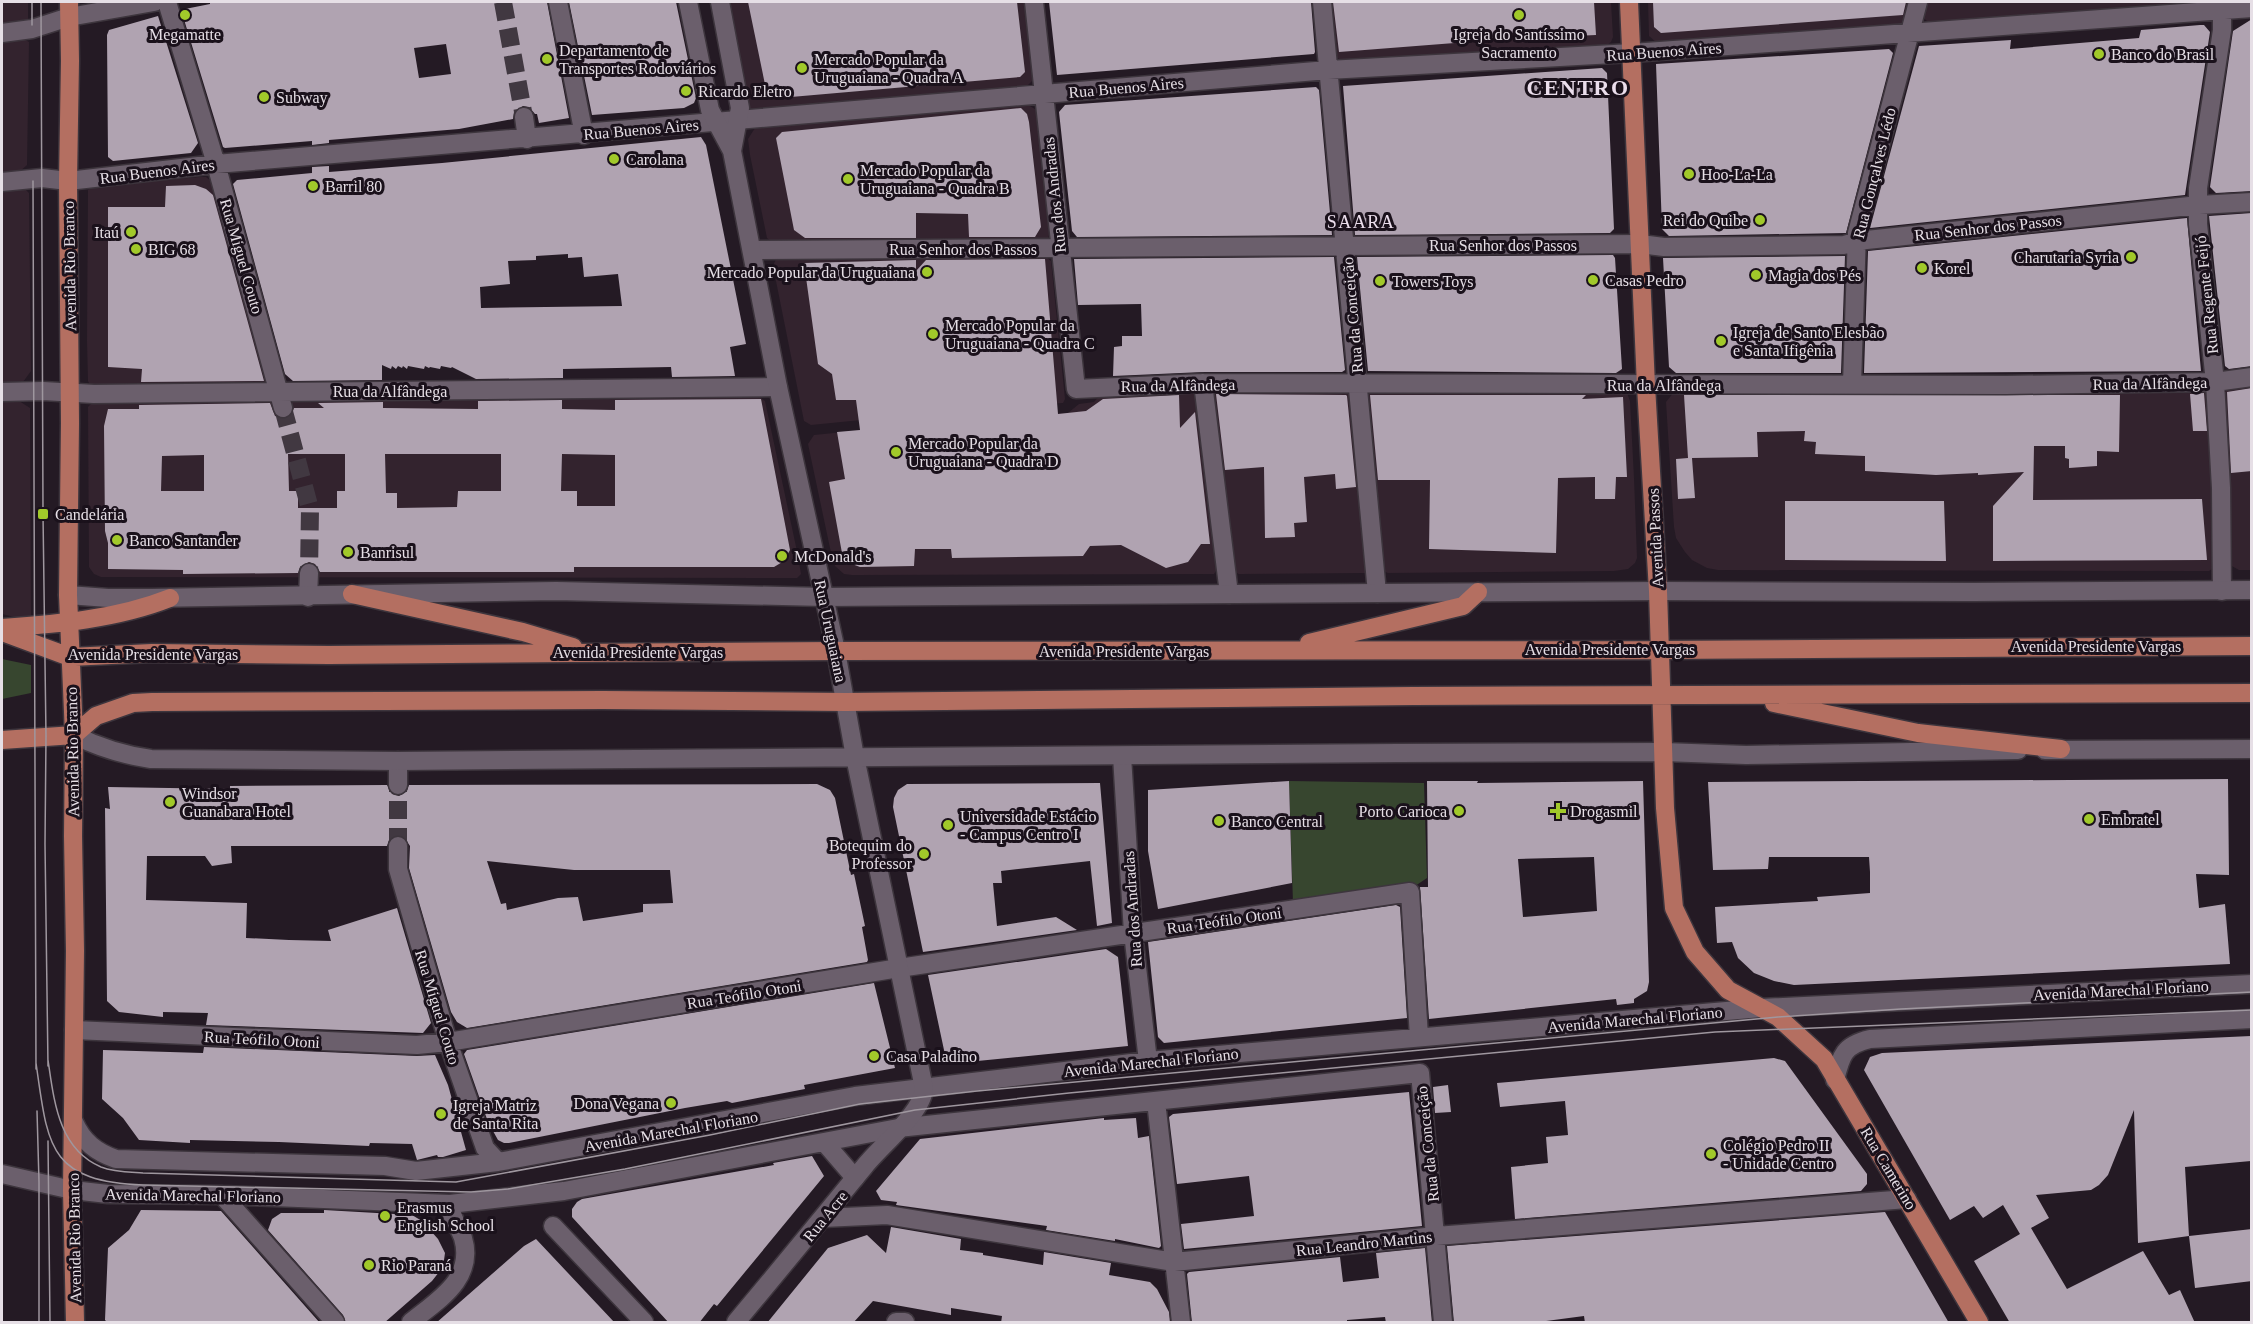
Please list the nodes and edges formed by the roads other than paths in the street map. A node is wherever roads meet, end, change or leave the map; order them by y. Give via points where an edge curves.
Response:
1 (154, 2) edge
2 (167, 2) edge
3 (558, 2) edge
4 (688, 2) edge
5 (720, 2) edge
6 (1034, 2) edge
7 (1322, 2) edge
8 (1629, 2) edge
9 (1918, 2) edge
10 (2221, 6) edge
11 (2252, 8) edge
12 (69, 9) edge
13 (1910, 32) junction
14 (2, 33) edge
15 (1632, 53) junction
16 (1328, 70) junction
17 (1043, 94) junction
18 (524, 117) tunnel mouth
19 (738, 120) junction
20 (718, 122) junction
21 (584, 135) junction
22 (527, 140) junction
23 (732, 151) junction
24 (216, 164) junction
25 (68, 181) junction
26 (2, 182) edge
27 (2252, 202) edge
28 (2199, 205) junction
29 (1857, 241) junction
30 (1640, 244) junction
31 (1346, 246) junction
32 (1060, 249) junction
33 (752, 250) junction
34 (2252, 377) edge
35 (2215, 382) junction
36 (1203, 383) junction
37 (1852, 384) junction
38 (1358, 385) junction
39 (1646, 386) junction
40 (778, 387) junction
41 (1076, 389) joint
42 (2, 392) edge
43 (70, 393) junction
44 (281, 400) junction
45 (309, 573) tunnel mouth
46 (1658, 591) junction
47 (2222, 591) junction
48 (2252, 591) edge
49 (1478, 592) junction
50 (1377, 593) junction
51 (352, 594) junction
52 (1229, 594) junction
53 (68, 595) junction
54 (308, 597) junction
55 (824, 597) junction
56 (170, 598) junction
57 (68, 622) junction
58 (2, 630) edge
59 (2252, 646) edge
60 (1659, 650) junction
61 (836, 651) junction
62 (1278, 651) junction
63 (590, 652) junction
64 (70, 657) junction
65 (2252, 693) edge
66 (1662, 695) junction
67 (1743, 696) junction
68 (846, 702) junction
69 (74, 735) junction
70 (2, 740) edge
71 (2061, 749) junction
72 (2252, 749) edge
73 (1664, 752) junction
74 (1122, 756) junction
75 (855, 757) junction
76 (398, 761) junction
77 (398, 785) tunnel mouth
78 (398, 846) tunnel mouth
79 (1133, 933) junction
80 (899, 968) junction
81 (2252, 984) edge
82 (1761, 1008) junction
83 (2252, 1020) edge
84 (1786, 1023) joint
85 (74, 1030) junction
86 (1419, 1036) junction
87 (448, 1042) junction
88 (1148, 1061) junction
89 (1420, 1073) joint
90 (1835, 1080) junction
91 (924, 1088) junction
92 (1156, 1101) junction
93 (74, 1122) junction
94 (898, 1128) junction
95 (824, 1142) junction
96 (498, 1162) junction
97 (2, 1174) edge
98 (855, 1178) junction
99 (72, 1190) junction
100 (222, 1195) junction
101 (1907, 1199) junction
102 (450, 1204) junction
103 (823, 1218) junction
104 (553, 1226) dead end
105 (1436, 1236) junction
106 (1174, 1262) junction
107 (75, 1323) edge
108 (335, 1323) edge
109 (411, 1323) edge
110 (644, 1323) edge
111 (736, 1323) edge
112 (896, 1323) edge
113 (905, 1323) edge
114 (1181, 1323) edge
115 (1443, 1323) edge
116 (1979, 1323) edge

1 - 12 street
2 - 24 street, Rua Miguel Couto
3 - 21 street
4 - 20 street, Rua Uruguaiana via 710,110
5 - 19 street, Rua Uruguaiana via 740,108
6 - 17 street, Rua dos Andradas
7 - 16 street, Rua da Conceição
8 - 15 main road, Avenida Passos
9 - 13 street, Rua Gonçalves Lédo
10 - 11 street, Rua Buenos Aires
10 - 13 street, Rua Buenos Aires
10 - 28 street, Rua Regente Feijó via 2222,30 2198,188
12 - 14 street via 32,29
12 - 25 main road, Avenida Rio Branco
13 - 15 street, Rua Buenos Aires
13 - 29 street, Rua Gonçalves Lédo
15 - 16 street, Rua Buenos Aires
15 - 30 main road, Avenida Passos
16 - 17 street, Rua Buenos Aires
16 - 31 street, Rua da Conceição
17 - 19 street, Rua Buenos Aires
17 - 32 street, Rua dos Andradas
18 - 22 street
19 - 20 street, Rua Buenos Aires
19 - 23 street, Rua Uruguaiana
20 - 21 street, Rua Buenos Aires
20 - 23 street, Rua Uruguaiana
21 - 22 street, Rua Buenos Aires
22 - 24 street, Rua Buenos Aires
23 - 33 street, Rua Uruguaiana
24 - 25 street, Rua Buenos Aires
24 - 44 street, Rua Miguel Couto
25 - 26 street, Rua Buenos Aires via 42,178
25 - 43 main road, Avenida Rio Branco
27 - 28 street, Rua Senhor dos Passos
28 - 29 street, Rua Senhor dos Passos
28 - 35 street, Rua Regente Feijó
29 - 30 street, Rua Senhor dos Passos via 1844,245
29 - 37 street, Rua Gonçalves Lédo
30 - 31 street, Rua Senhor dos Passos
30 - 39 main road, Avenida Passos
31 - 32 street, Rua Senhor dos Passos
31 - 38 street, Rua da Conceição
32 - 33 street, Rua Senhor dos Passos
32 - 41 street, Rua dos Andradas
33 - 40 street, Rua Uruguaiana
34 - 35 street, Rua da Alfândega
35 - 37 street, Rua da Alfândega
35 - 47 street, Rua Regente Feijó
36 - 38 street, Rua da Alfândega
36 - 41 street, Rua da Alfândega
36 - 52 street
37 - 39 street, Rua da Alfândega
38 - 39 street, Rua da Alfândega
38 - 50 street, Rua da Conceição
39 - 46 main road, Avenida Passos
40 - 44 street, Rua da Alfândega
40 - 55 street, Rua Uruguaiana
42 - 43 street, Rua da Alfândega
43 - 44 street, Rua da Alfândega
43 - 53 main road, Avenida Rio Branco
45 - 54 street
46 - 47 street
46 - 49 street
46 - 60 main road, Avenida Passos
47 - 48 street
49 - 50 street
49 - 62 main road via 1463,606
50 - 52 street
51 - 54 street
51 - 55 street via 556,591
51 - 63 main road via 523,632
52 - 55 street
53 - 56 street
53 - 57 main road, Avenida Rio Branco
54 - 56 street
55 - 61 street, Rua Uruguaiana
56 - 57 main road via 151,606
57 - 58 main road
57 - 64 main road, Avenida Rio Branco
58 - 64 main road, Avenida Presidente Vargas
59 - 60 main road, Avenida Presidente Vargas
60 - 62 main road, Avenida Presidente Vargas
60 - 66 main road, Avenida Passos
61 - 62 main road, Avenida Presidente Vargas
61 - 63 main road, Avenida Presidente Vargas
61 - 68 street, Rua Uruguaiana
63 - 64 main road, Avenida Presidente Vargas
64 - 69 main road, Avenida Rio Branco
65 - 67 main road
66 - 67 main road
66 - 68 main road
66 - 73 main road, Avenida Passos
67 - 71 main road via 1918,733
68 - 69 main road via 152,702 133,703 96,716
68 - 75 street, Rua Uruguaiana
69 - 70 main road
69 - 76 street via 120,754 151,759
69 - 85 main road, Avenida Rio Branco
71 - 72 street
71 - 73 street via 1746,755
73 - 74 street
73 - 82 main road, Avenida Passos via 1674,908 1695,952 1728,990
74 - 75 street
74 - 79 street, Rua dos Andradas
75 - 76 street
75 - 80 street, Rua Uruguaiana
76 - 77 street
78 - 87 street, Rua Miguel Couto via 398,869
79 - 80 street, Rua Teófilo Otoni
79 - 86 street, Rua Teófilo Otoni via 1410,892
79 - 88 street, Rua dos Andradas
80 - 87 street, Rua Teófilo Otoni
80 - 91 street, Rua Uruguaiana
81 - 82 street, Avenida Marechal Floriano
82 - 84 main road, Avenida Passos
82 - 86 street, Avenida Marechal Floriano
83 - 90 street via 1870,1038 1852,1043 1840,1059
84 - 90 main road, Rua Camerino via 1824,1059
85 - 87 street, Rua Teófilo Otoni via 405,1045
85 - 93 main road, Avenida Rio Branco
86 - 88 street, Avenida Marechal Floriano
87 - 96 street, Rua Miguel Couto via 484,1148
88 - 91 street, Avenida Marechal Floriano
89 - 92 street, Avenida Marechal Floriano
89 - 105 street, Rua da Conceição
90 - 101 main road, Rua Camerino
91 - 94 street, Rua Acre via 924,1097
91 - 96 street, Avenida Marechal Floriano via 855,1096
92 - 94 street, Avenida Marechal Floriano
92 - 106 street
93 - 96 street, Avenida Marechal Floriano via 88,1144 116,1159 385,1166 416,1172
93 - 99 main road, Avenida Rio Branco
94 - 95 street, Avenida Marechal Floriano
94 - 98 street, Rua Acre
95 - 98 street
95 - 102 street, Avenida Marechal Floriano via 564,1191
97 - 99 street, Avenida Marechal Floriano
98 - 103 street, Rua Acre
99 - 100 street, Avenida Marechal Floriano
99 - 107 main road, Avenida Rio Branco
100 - 102 street, Avenida Marechal Floriano
100 - 108 street
101 - 105 street, Rua Leandro Martins
101 - 116 main road, Rua Camerino
102 - 109 street via 466,1250 465,1264 451,1289
103 - 106 street, Rua Leandro Martins via 887,1215
103 - 111 street, Rua Acre
104 - 110 street
105 - 106 street, Rua Leandro Martins
105 - 115 street, Rua da Conceição
106 - 114 street
112 - 113 street

